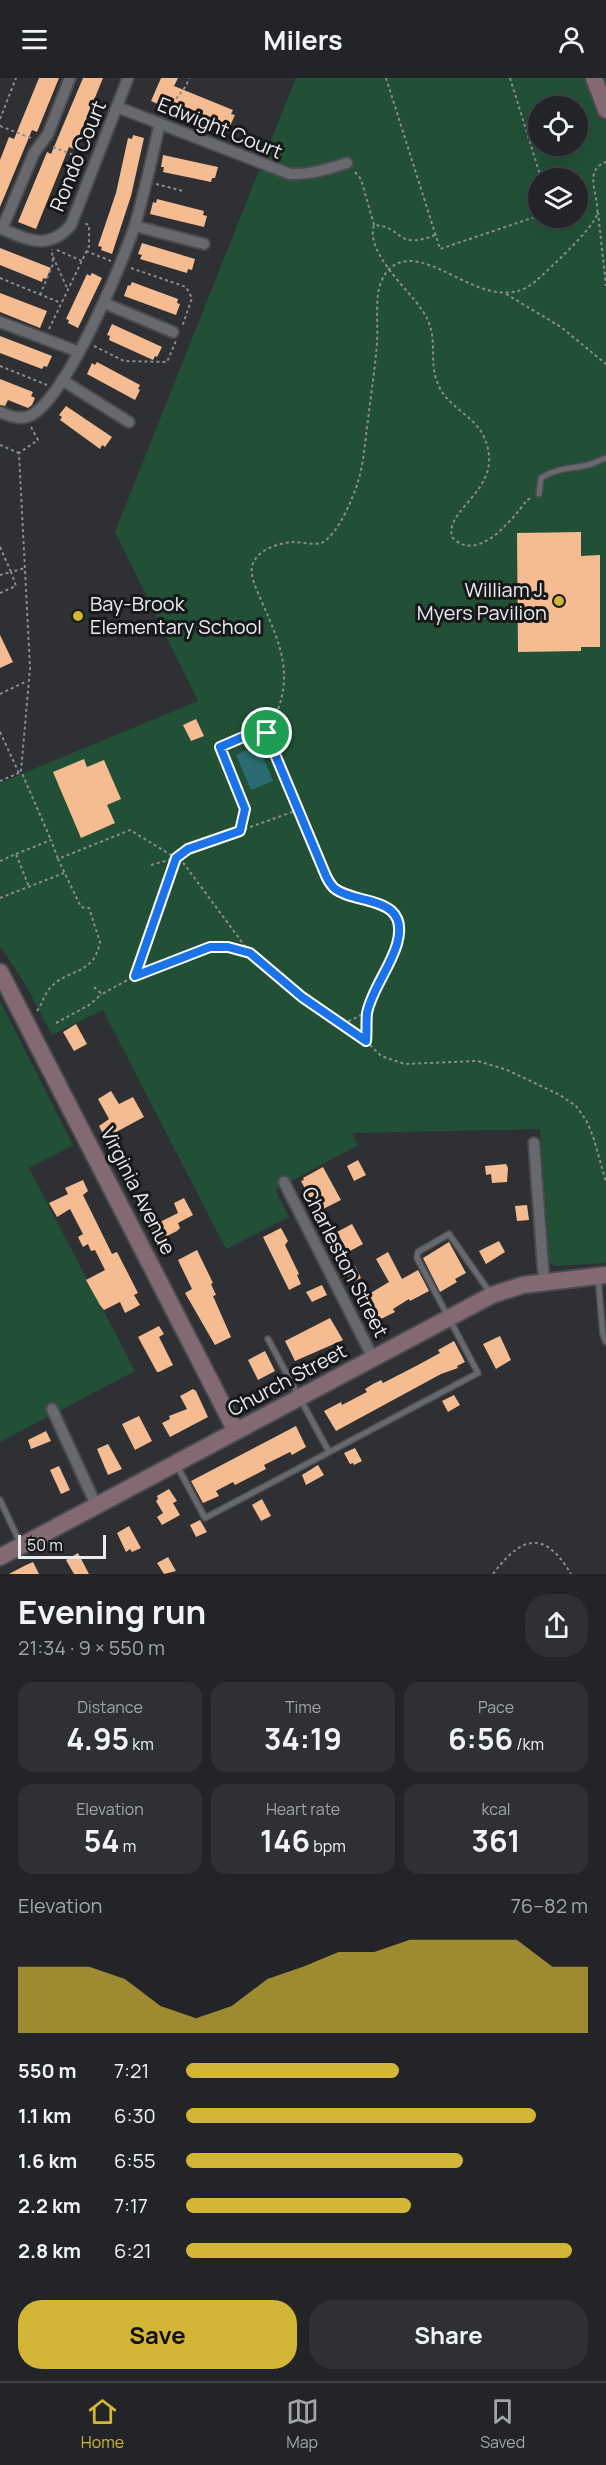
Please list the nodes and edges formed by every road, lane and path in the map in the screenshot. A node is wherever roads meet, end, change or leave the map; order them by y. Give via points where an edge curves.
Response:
1 (16, 78) edge
2 (70, 78) edge
3 (129, 78) edge
4 (189, 78) edge
5 (386, 78) edge
6 (510, 78) edge
7 (594, 78) edge
8 (117, 107) junction
9 (606, 110) edge
10 (0, 119) edge
11 (160, 123) junction
12 (606, 162) edge
13 (346, 163) joint
14 (538, 168) edge
15 (147, 182) junction
16 (183, 191) dead end
17 (597, 207) junction
18 (73, 218) junction
19 (528, 219) edge
20 (374, 225) junction
21 (135, 226) junction
22 (1, 229) edge
23 (435, 235) junction
24 (204, 244) dead end
25 (86, 251) junction
26 (52, 255) junction
27 (82, 261) junction
28 (121, 265) junction
29 (389, 268) junction
30 (0, 278) edge
31 (606, 286) edge
32 (68, 290) junction
33 (503, 292) junction
34 (40, 295) junction
35 (61, 303) junction
36 (104, 303) junction
37 (0, 322) edge
38 (173, 332) dead end
39 (45, 339) junction
40 (79, 352) junction
41 (606, 364) edge
42 (0, 366) edge
43 (59, 384) junction
44 (0, 412) edge
45 (129, 422) dead end
46 (32, 428) dead end
47 (0, 445) edge
48 (20, 453) junction
49 (606, 458) edge
50 (540, 494) joint
51 (0, 548) edge
52 (25, 568) junction
53 (11, 572) junction
54 (0, 575) edge
55 (26, 583) junction
56 (16, 586) junction
57 (0, 593) edge
58 (28, 681) junction
59 (0, 694) edge
60 (0, 732) edge
61 (267, 733) junction
62 (20, 772) junction
63 (0, 782) edge
64 (297, 810) junction
65 (240, 831) junction
66 (51, 840) junction
67 (16, 854) junction
68 (177, 858) junction
69 (58, 859) junction
70 (0, 861) edge
71 (152, 865) dead end
72 (64, 873) junction
73 (29, 887) junction
74 (0, 898) edge
75 (250, 953) junction
76 (138, 962) junction
77 (148, 971) junction
78 (0, 972) edge
79 (135, 976) junction
80 (94, 987) dead end
81 (102, 994) junction
82 (37, 1011) dead end
83 (367, 1012) junction
84 (56, 1023) dead end
85 (342, 1024) junction
86 (366, 1041) junction
87 (534, 1143) dead end
88 (284, 1182) dead end
89 (606, 1182) edge
90 (602, 1275) edge
91 (544, 1281) junction
92 (492, 1295) junction
93 (449, 1317) junction
94 (268, 1339) dead end
95 (606, 1342) edge
96 (373, 1358) junction
97 (300, 1396) junction
98 (52, 1409) dead end
99 (236, 1431) junction
100 (329, 1452) junction
101 (176, 1463) junction
102 (0, 1500) edge
103 (96, 1505) junction
104 (2, 1509) edge
105 (21, 1545) junction
106 (0, 1557) edge
107 (493, 1574) edge
108 (571, 1574) edge

1 - 10 path
2 - 22 street via 48,134 34,153
3 - 8 street, Rondo Court
4 - 11 path
5 - 23 path
6 - 14 path
7 - 9 main road
8 - 11 street, Edwight Court
8 - 18 street, Rondo Court
11 - 13 street, Edwight Court via 290,174 303,175
11 - 15 street
12 - 17 path via 593,177
13 - 20 path via 361,179
15 - 16 path
15 - 21 street
17 - 31 path
17 - 33 path via 590,226 536,281 515,293
18 - 22 street, Rondo Court via 64,233 51,240 22,238
18 - 25 path via 89,225
19 - 23 path via 441,249
20 - 23 path via 408,242
20 - 29 path via 374,240
21 - 24 street
21 - 28 street
25 - 27 path
25 - 28 path
26 - 27 path via 52,247
26 - 32 path
26 - 34 path via 53,264
27 - 32 path
28 - 36 street
29 - 33 path via 420,261 472,285
29 - 50 path via 432,327 437,384 483,434 489,450 489,468 483,484 457,517 452,537 475,545 489,539 499,534 526,500
29 - 61 path via 378,292 377,343 360,473 352,502 321,543 278,545 263,552 252,565 256,587 276,635 285,679 276,717
30 - 34 path
32 - 35 path
33 - 41 path via 561,327
34 - 35 path
35 - 39 path
36 - 38 street
36 - 40 street
37 - 39 street
39 - 40 street
40 - 43 street
42 - 43 path
43 - 44 street via 45,404 28,416
43 - 45 street
46 - 48 path via 38,440
47 - 48 path
48 - 52 path
49 - 50 lane via 550,472 541,478
51 - 53 path
52 - 53 path
52 - 55 path
53 - 54 path
53 - 56 path
55 - 56 path
55 - 58 path
56 - 57 path
58 - 59 path
58 - 62 path
60 - 62 path
61 - 64 path
61 - 65 path via 264,728 220,747 245,809
62 - 63 path
62 - 66 path
64 - 65 path
64 - 83 path via 334,888 380,903 398,921 396,946
65 - 68 path via 188,849
66 - 67 path
66 - 69 path
67 - 70 path
67 - 73 path
68 - 69 path via 130,830
68 - 71 path
68 - 75 path
68 - 76 path
69 - 72 path
72 - 73 path
72 - 82 path via 81,907 88,908 100,942 89,964 57,981 46,992
73 - 74 path
75 - 77 path via 210,947
75 - 85 path via 302,997
76 - 77 path
76 - 79 path
77 - 79 path
78 - 99 main road, Virginia Avenue
79 - 81 path
80 - 81 path
81 - 84 path
83 - 85 path
83 - 86 path
85 - 86 path
86 - 89 path via 391,1061 478,1061 560,1095 576,1106 586,1120
87 - 91 street
88 - 96 street, Charleston Street
90 - 91 main road, Church Street
90 - 95 lane
91 - 92 main road, Church Street
92 - 93 main road, Church Street
92 - 93 lane via 449,1234 418,1252 417,1258
93 - 96 main road, Church Street
93 - 100 lane via 478,1373
94 - 97 lane
96 - 97 main road, Church Street
97 - 99 main road, Church Street
97 - 100 lane
98 - 103 street
99 - 101 main road, Church Street
100 - 101 lane via 205,1518
101 - 103 main road, Church Street
102 - 104 lane
103 - 105 main road, Church Street
104 - 105 lane
105 - 106 main road, Church Street
107 - 108 path via 515,1550 535,1541 557,1552

